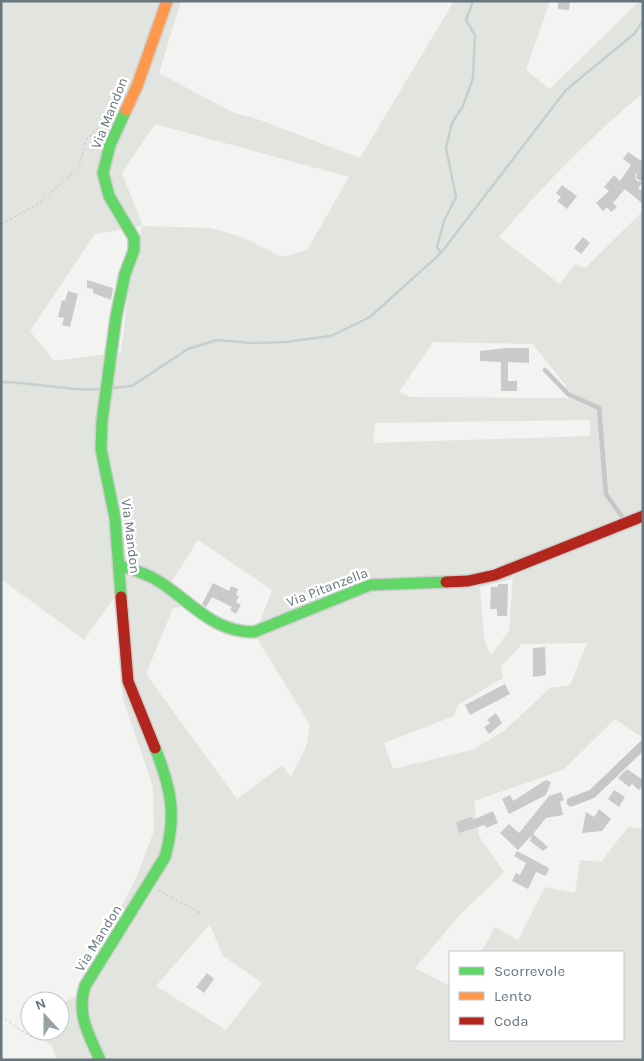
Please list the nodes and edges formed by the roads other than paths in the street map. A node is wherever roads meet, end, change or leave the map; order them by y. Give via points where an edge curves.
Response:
1 (167, 1) edge
2 (545, 370) dead end
3 (643, 516) edge
4 (626, 522) junction
5 (120, 566) junction
6 (643, 745) edge
7 (571, 802) dead end
8 (100, 1060) edge

1 - 5 street, Via Mandon via 137,86 110,145 103,173 109,196 134,238 134,250 125,274 116,318 101,449 115,518
2 - 4 lane via 568,394 599,408 606,494
3 - 4 street, Via Pitanzella
4 - 5 street, Via Pitanzella via 488,577 447,583 370,585 254,632 244,633 218,624 150,575
5 - 8 street, Via Mandon via 128,681 168,781 175,819 170,845 149,885 85,986 79,1002 82,1018
6 - 7 street via 592,794

